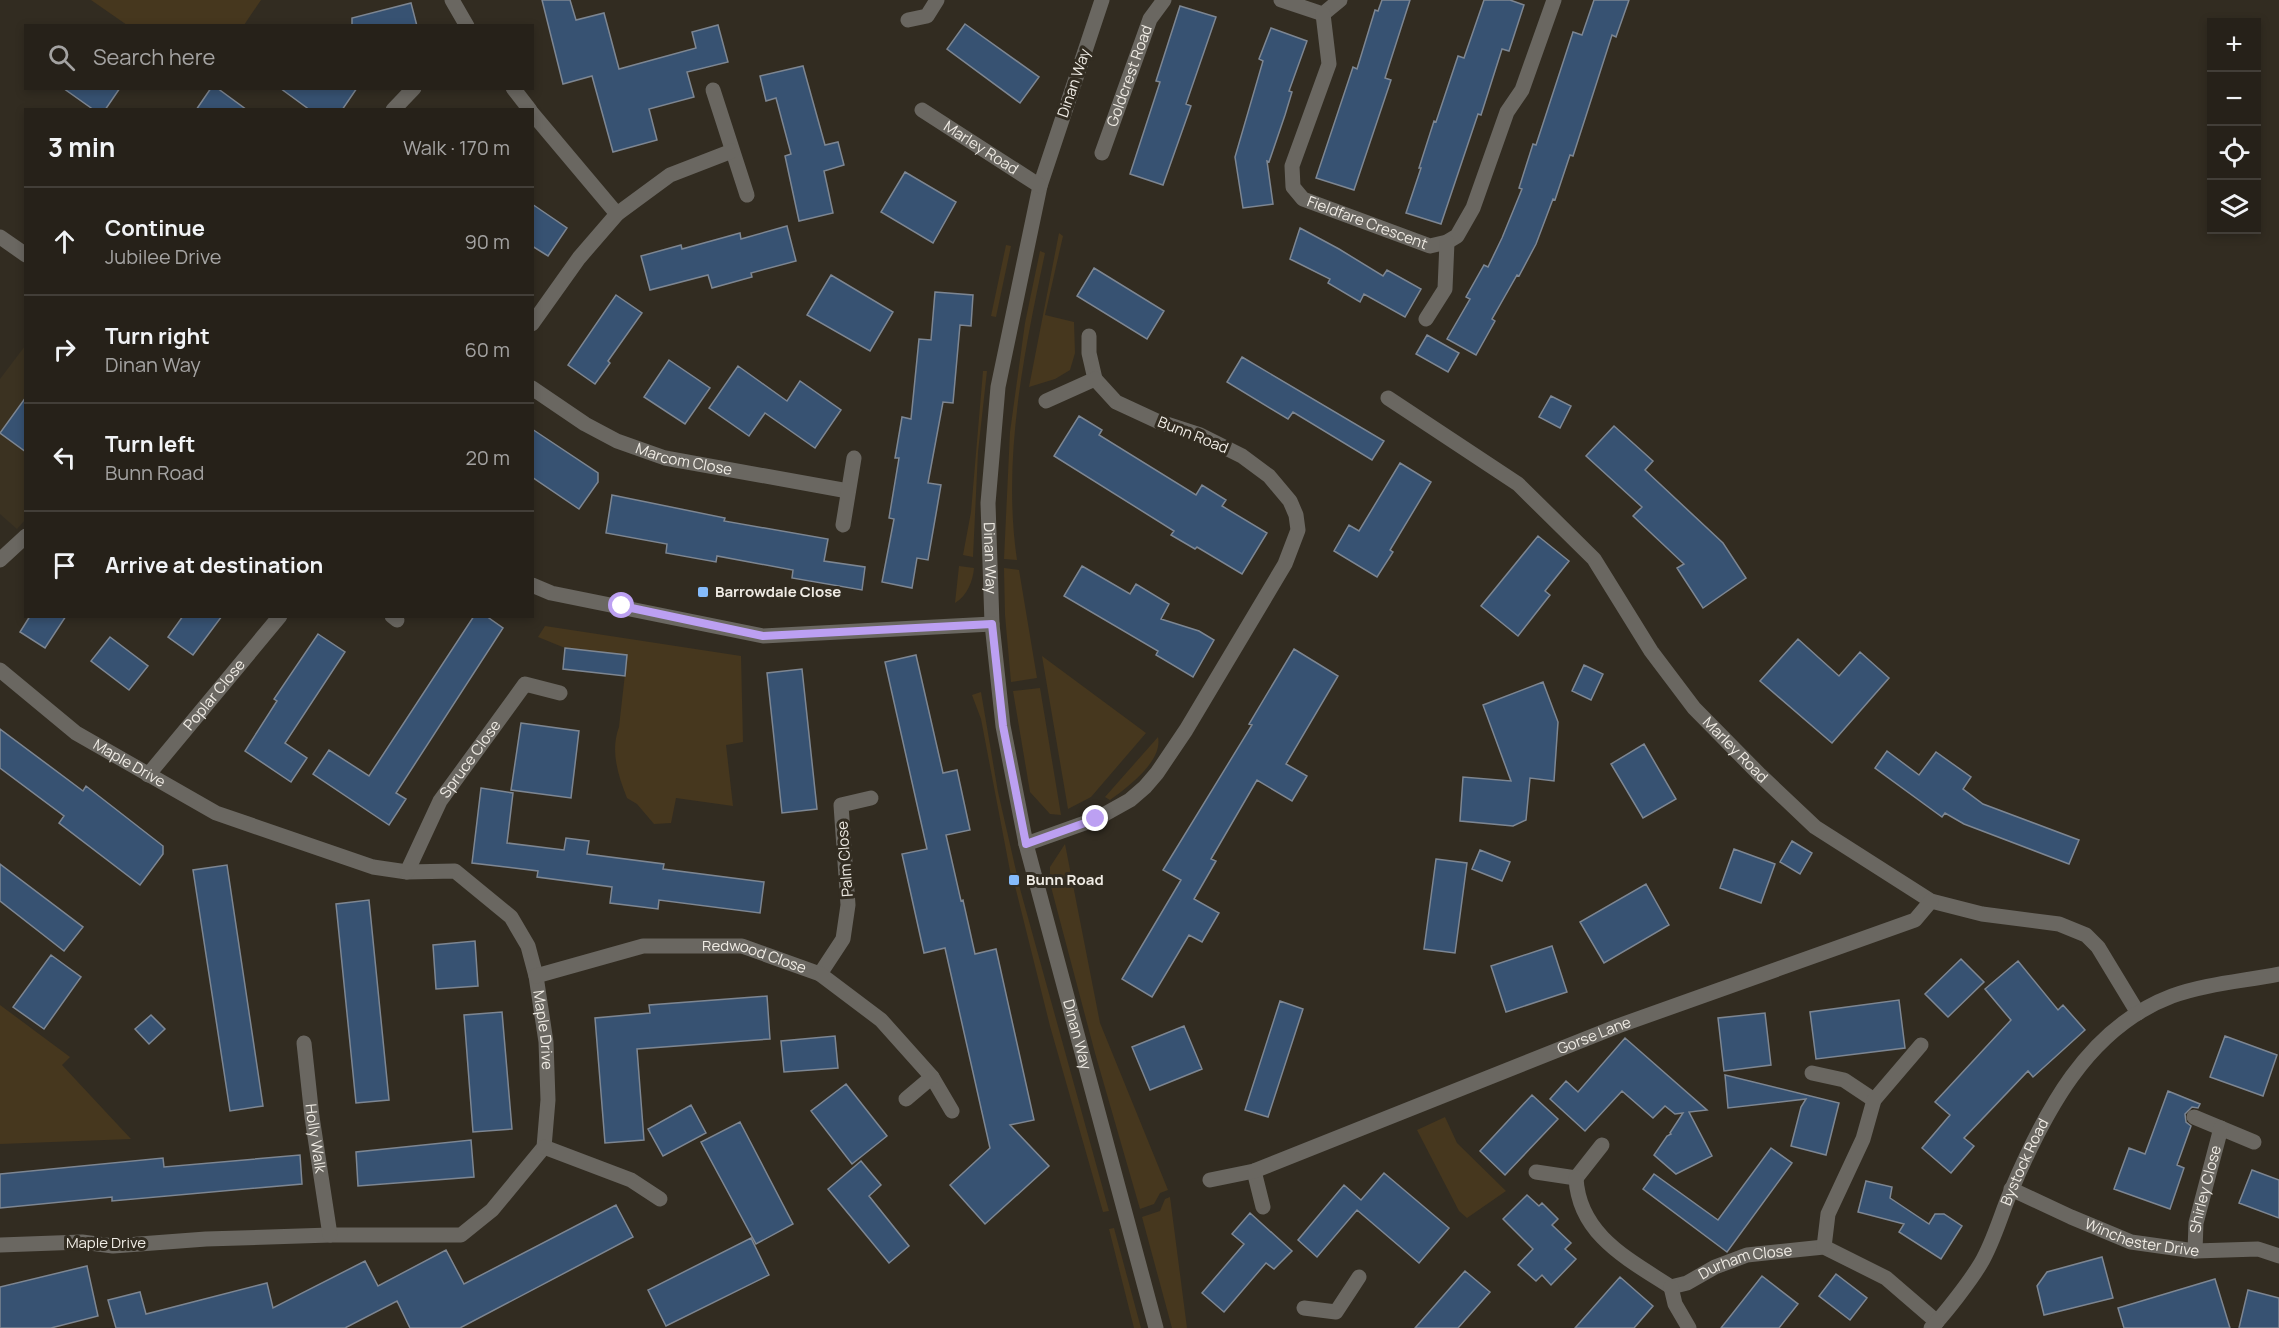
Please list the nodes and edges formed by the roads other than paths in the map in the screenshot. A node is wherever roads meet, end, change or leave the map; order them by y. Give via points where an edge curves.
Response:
1 (452, 0) edge
2 (937, 0) edge
3 (1102, 0) edge
4 (1164, 0) edge
5 (1281, 0) edge
6 (1340, 0) edge
7 (1554, 0) edge
8 (1323, 14) junction
9 (908, 20) dead end
10 (466, 24) edge
11 (412, 90) edge
12 (515, 90) edge
13 (713, 90) dead end
14 (395, 108) edge
15 (528, 108) edge
16 (922, 110) dead end
17 (534, 115) edge
18 (732, 150) junction
19 (1102, 153) dead end
20 (1040, 186) junction
21 (747, 195) dead end
22 (617, 214) junction
23 (0, 237) edge
24 (1447, 242) junction
25 (24, 254) edge
26 (1426, 319) dead end
27 (534, 321) edge
28 (1089, 336) dead end
29 (1095, 379) junction
30 (534, 389) edge
31 (1388, 398) dead end
32 (1046, 401) dead end
33 (854, 458) dead end
34 (848, 491) junction
35 (843, 525) dead end
36 (24, 538) edge
37 (0, 560) edge
38 (534, 586) edge
39 (278, 618) edge
40 (992, 624) junction
41 (0, 670) edge
42 (560, 693) dead end
43 (148, 775) junction
44 (871, 798) dead end
45 (1026, 844) junction
46 (407, 872) junction
47 (1931, 901) junction
48 (820, 974) junction
49 (2279, 975) edge
50 (536, 976) junction
51 (2138, 1012) junction
52 (303, 1043) dead end
53 (1921, 1045) dead end
54 (1812, 1073) dead end
55 (932, 1077) junction
56 (906, 1099) dead end
57 (1874, 1100) junction
58 (952, 1112) dead end
59 (2194, 1117) dead end
60 (2221, 1128) junction
61 (2254, 1142) dead end
62 (1602, 1145) dead end
63 (544, 1148) junction
64 (1254, 1171) junction
65 (1536, 1172) dead end
66 (1576, 1178) junction
67 (1210, 1180) dead end
68 (2012, 1189) junction
69 (660, 1199) dead end
70 (1263, 1207) dead end
71 (330, 1234) junction
72 (0, 1245) edge
73 (1824, 1247) junction
74 (2195, 1251) junction
75 (2279, 1256) edge
76 (1359, 1276) dead end
77 (1671, 1287) junction
78 (1304, 1308) dead end
79 (1336, 1312) junction
80 (1934, 1325) edge
81 (1156, 1328) edge
82 (1337, 1328) edge
83 (1689, 1328) edge

1 - 10 street
2 - 9 street via 927,16
3 - 20 street, Dinan Way
4 - 19 street, Goldcrest Road via 1150,19
5 - 8 street
6 - 8 street
7 - 24 street, Fieldfare Crescent via 1473,208 1457,236
8 - 24 street, Fieldfare Crescent via 1329,63 1292,166 1293,186 1303,199 1430,246
11 - 14 street
12 - 15 street
13 - 18 street
16 - 20 street, Marley Road
17 - 22 street
18 - 21 street
18 - 22 street via 670,175
20 - 40 street, Dinan Way via 998,387 988,503
22 - 27 street via 579,258
23 - 25 street
24 - 26 street, Fieldfare Crescent via 1444,289
28 - 29 street
29 - 32 street
29 - 45 street, Bunn Road via 1116,402 1200,435 1242,456 1269,476 1290,501 1298,530 1285,564 1157,774 1130,800 1096,819
30 - 34 street, Marcom Close via 617,441 666,458
31 - 47 street, Marley Road via 1518,484 1594,560 1651,651 1694,708 1760,776 1815,827
33 - 34 street
34 - 35 street
36 - 37 street
38 - 40 street via 551,593 763,636
39 - 43 street, Poplar Close
40 - 45 street, Dinan Way via 1003,726
41 - 43 street, Maple Drive via 76,733
42 - 46 street, Spruce Close via 525,684 440,801
43 - 46 street, Maple Drive via 216,813 373,867
44 - 48 street, Palm Close via 840,805 848,904 843,939
45 - 81 street, Dinan Way
46 - 50 street, Maple Drive via 455,871 511,917 528,945
47 - 51 street, Marley Road via 1982,914 2060,924 2086,935 2098,947
47 - 64 street, Gorse Lane via 1915,920 1618,1026
48 - 50 street, Redwood Close via 742,946 643,946
48 - 55 street, Redwood Close via 880,1020
49 - 51 street, Bystock Road via 2196,989
50 - 63 street, Maple Drive via 546,1042 548,1100
51 - 68 street, Bystock Road via 2082,1060 2043,1119
52 - 71 street, Holly Walk
53 - 57 street
54 - 57 street via 1844,1080
55 - 56 street
55 - 58 street, Redwood Close
57 - 73 street via 1863,1139 1828,1214
59 - 60 street, Shirley Close
60 - 61 street, Shirley Close
60 - 74 street, Shirley Close via 2196,1222
62 - 66 street
63 - 69 street via 631,1180
63 - 71 street, Maple Drive via 492,1210 460,1235
64 - 67 street, Gorse Lane
64 - 70 street
65 - 66 street
66 - 77 street via 1581,1209 1595,1230
68 - 74 street, Winchester Drive via 2131,1242
68 - 80 street, Bystock Road via 1981,1263
71 - 72 street, Maple Drive via 113,1246 82,1242
73 - 77 street, Durham Close via 1747,1255
73 - 80 street via 1886,1278
74 - 75 street, Winchester Drive via 2258,1250
76 - 79 street
77 - 83 street via 1675,1304
78 - 79 street
79 - 82 street

